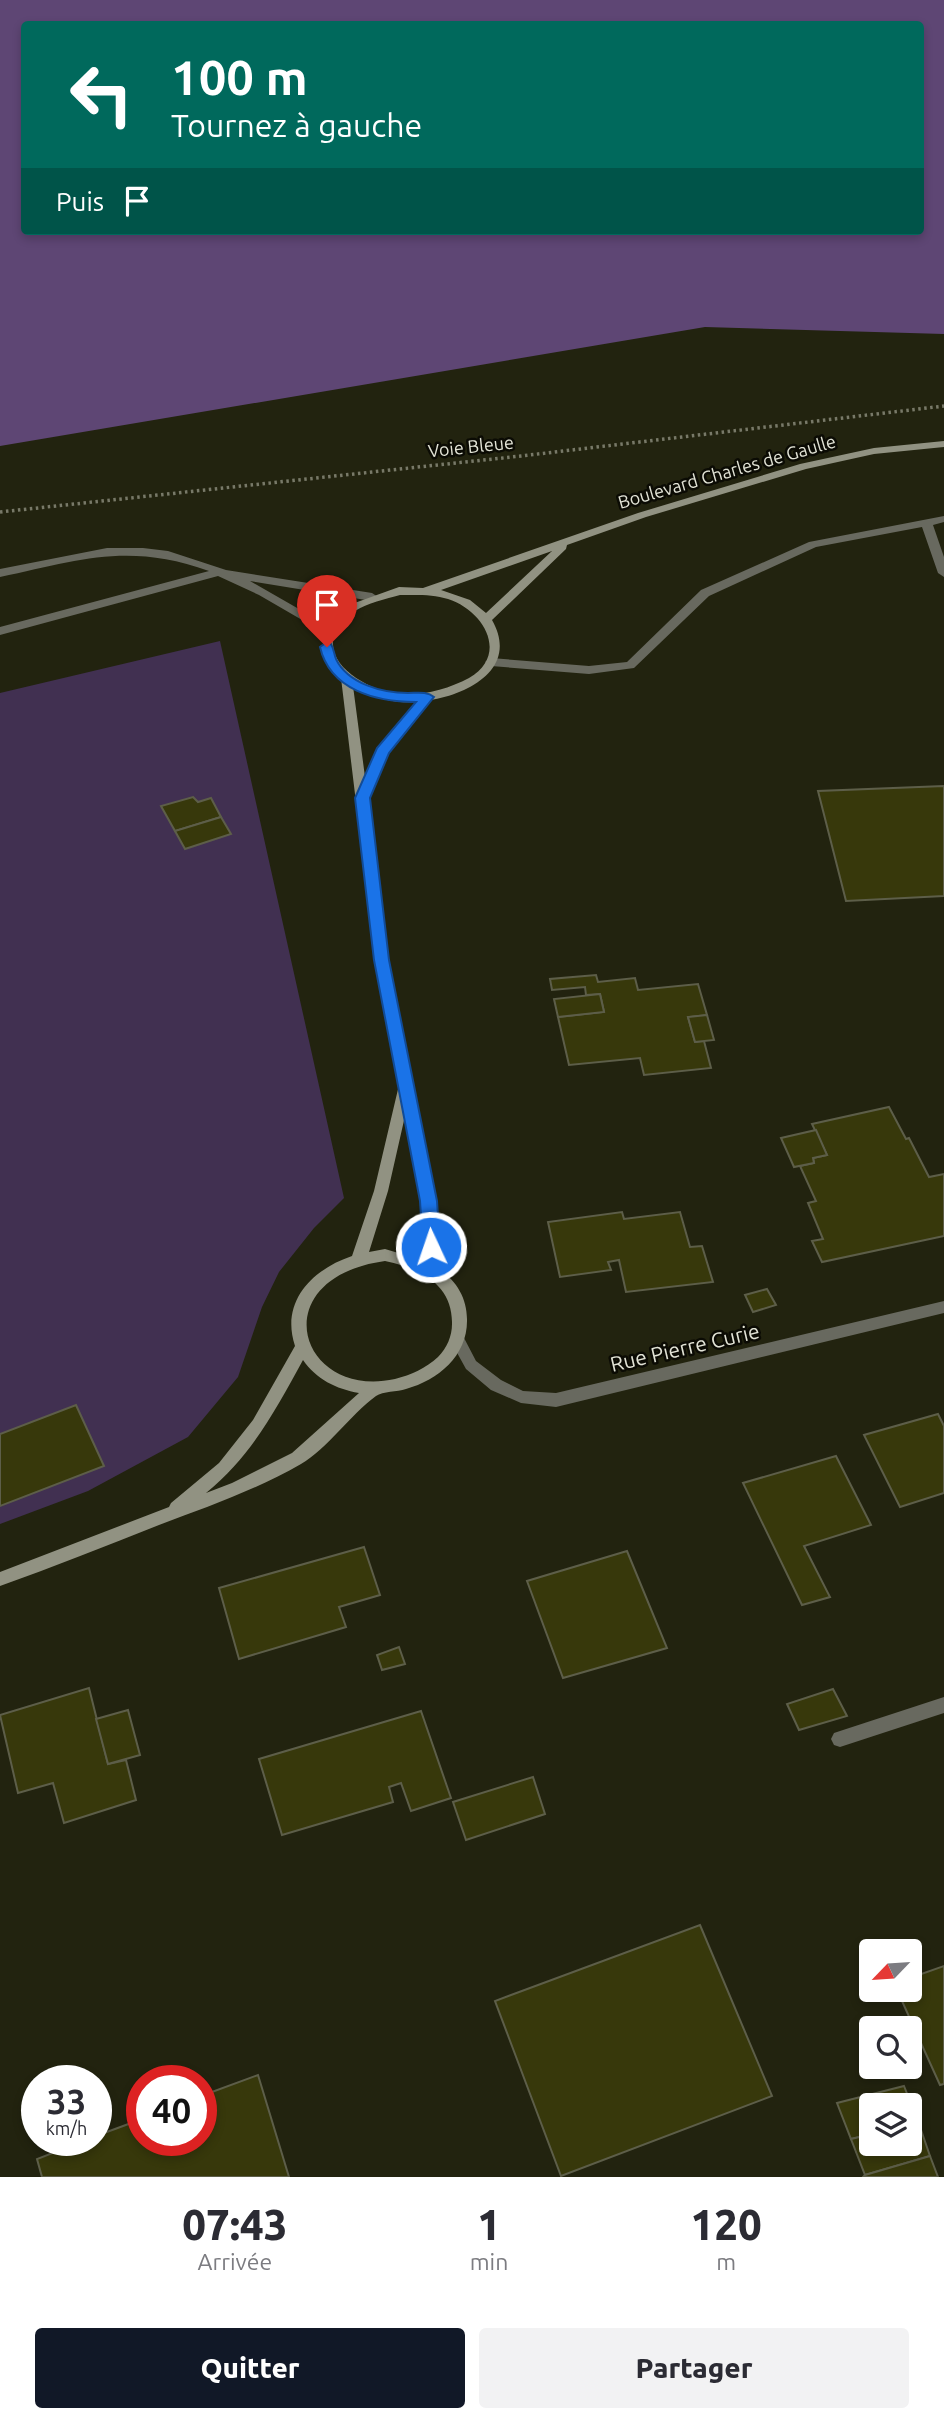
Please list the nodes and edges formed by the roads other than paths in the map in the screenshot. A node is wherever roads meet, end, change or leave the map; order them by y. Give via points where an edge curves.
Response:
1 (944, 444) edge
2 (944, 519) edge
3 (926, 522) junction
4 (566, 543) junction
5 (218, 572) junction
6 (0, 573) edge
7 (944, 573) edge
8 (426, 591) junction
9 (372, 597) junction
10 (487, 619) junction
11 (0, 631) edge
12 (328, 631) junction
13 (491, 662) junction
14 (346, 679) junction
15 (427, 697) junction
16 (362, 798) junction
17 (407, 1082) junction
18 (359, 1258) junction
19 (433, 1270) junction
20 (944, 1307) edge
21 (458, 1340) junction
22 (303, 1346) junction
23 (373, 1389) junction
24 (168, 1515) junction
25 (0, 1579) edge
26 (944, 1705) edge
27 (840, 1739) dead end

1 - 4 street, Boulevard Charles de Gaulle via 874,451 804,466
2 - 3 street
3 - 7 street
3 - 13 street via 813,544 705,593 630,665 589,670
4 - 8 street, Boulevard Charles de Gaulle
4 - 10 street, Boulevard Charles de Gaulle
5 - 6 street via 142,551
5 - 9 street
5 - 11 street
5 - 12 street via 289,606
8 - 9 street
8 - 10 street via 474,607
9 - 12 street via 349,608
10 - 13 street via 495,635
12 - 14 street via 330,661
13 - 15 street via 476,678
14 - 15 street via 369,691
14 - 16 street
15 - 16 street via 382,751
16 - 17 street via 380,947
17 - 18 street via 382,1191
17 - 19 street via 429,1201
18 - 19 street via 411,1259
18 - 22 street via 315,1282 303,1302 299,1324
19 - 21 street via 452,1289 461,1314
20 - 21 street, Rue Pierre Curie via 556,1400 521,1398 496,1385 471,1364
21 - 23 street via 446,1360 427,1376 401,1386
22 - 23 street via 319,1368 343,1383
22 - 24 street via 259,1425 225,1468
23 - 24 street via 298,1458
24 - 25 street
26 - 27 street

